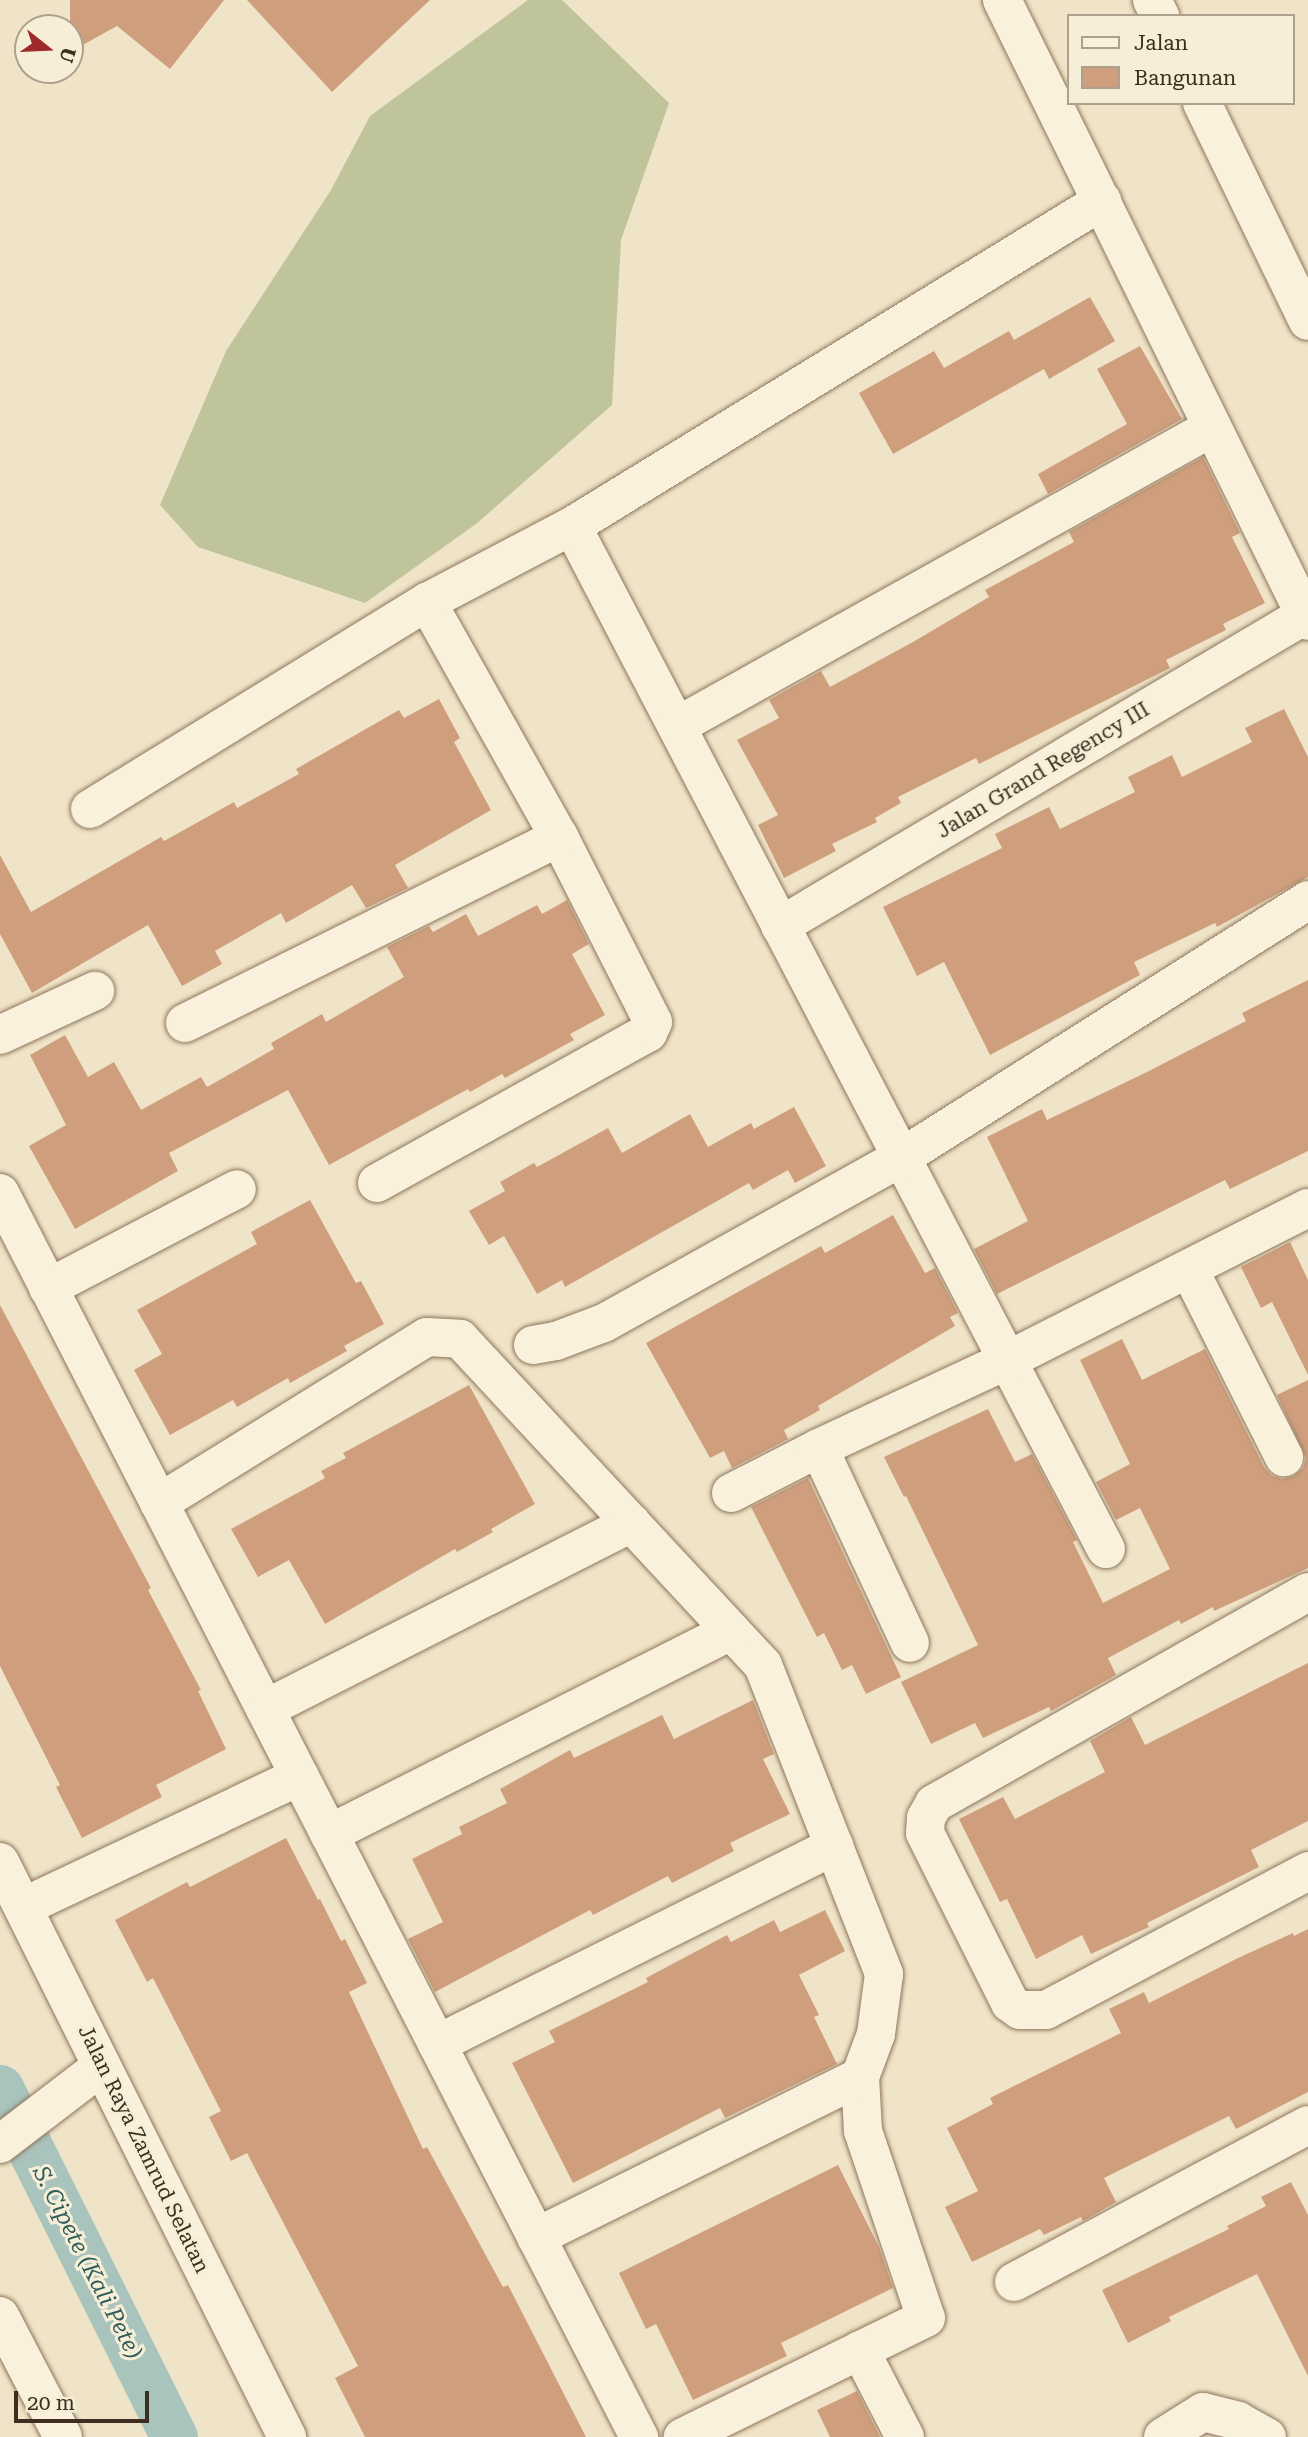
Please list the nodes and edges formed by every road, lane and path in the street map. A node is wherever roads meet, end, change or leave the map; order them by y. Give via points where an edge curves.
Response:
1 (1002, 0) edge
2 (1203, 105) edge
3 (1102, 201) junction
4 (1308, 321) edge
5 (1211, 428) junction
6 (572, 526) junction
7 (427, 602) junction
8 (1306, 618) edge
9 (677, 726) junction
10 (90, 809) dead end
11 (559, 837) junction
12 (1308, 900) edge
13 (780, 926) junction
14 (95, 991) dead end
15 (185, 1023) dead end
16 (0, 1035) edge
17 (902, 1157) junction
18 (377, 1183) dead end
19 (237, 1189) dead end
20 (0, 1194) edge
21 (1308, 1208) edge
22 (1189, 1269) junction
23 (48, 1288) junction
24 (533, 1345) dead end
25 (1008, 1360) junction
26 (819, 1448) junction
27 (1284, 1457) dead end
28 (731, 1493) dead end
29 (159, 1503) junction
30 (632, 1523) junction
31 (1106, 1549) dead end
32 (1308, 1592) edge
33 (731, 1631) junction
34 (909, 1643) dead end
35 (265, 1709) junction
36 (300, 1776) junction
37 (329, 1834) junction
38 (834, 1846) junction
39 (0, 1862) edge
40 (1308, 1871) edge
41 (23, 1907) junction
42 (437, 2044) junction
43 (102, 2066) junction
44 (860, 2077) junction
45 (1308, 2125) edge
46 (0, 2144) edge
47 (536, 2237) junction
48 (1014, 2282) dead end
49 (0, 2316) edge
50 (860, 2350) junction
51 (63, 2437) edge
52 (287, 2437) edge
53 (639, 2437) edge
54 (683, 2437) edge
55 (905, 2437) edge
56 (1163, 2437) edge
57 (1268, 2437) edge

1 - 3 street
2 - 4 street
3 - 5 street
3 - 6 street
5 - 8 street
5 - 9 street
6 - 7 street
6 - 9 street
7 - 10 street
7 - 11 street
8 - 13 street, Jalan Grand Regency III
9 - 13 street
11 - 15 street
11 - 18 street via 653,1029
12 - 17 street
13 - 17 street
14 - 16 street
17 - 24 street via 604,1323
17 - 25 street
19 - 23 street
20 - 23 street
21 - 22 street
22 - 25 street
22 - 27 street
23 - 29 street
25 - 26 street
25 - 31 street
26 - 28 street
26 - 34 street
29 - 30 street via 426,1337 460,1339
29 - 35 street
30 - 33 street
30 - 35 street
32 - 40 street via 934,1804 925,1833 1010,2003 1020,2010 1046,2010
33 - 37 street
33 - 38 street via 763,1665
35 - 36 street
36 - 37 street
36 - 41 street
37 - 42 street
38 - 42 street
38 - 44 street via 884,1973 876,2034
39 - 41 street, Jalan Raya Zamrud Selatan
41 - 43 street, Jalan Raya Zamrud Selatan
42 - 47 street
43 - 46 street
43 - 52 street, Jalan Raya Zamrud Selatan
44 - 47 street
44 - 50 street via 863,2131 926,2318
45 - 48 street
47 - 53 street
49 - 51 street
50 - 54 street
50 - 55 street
56 - 57 street via 1203,2412 1238,2421

